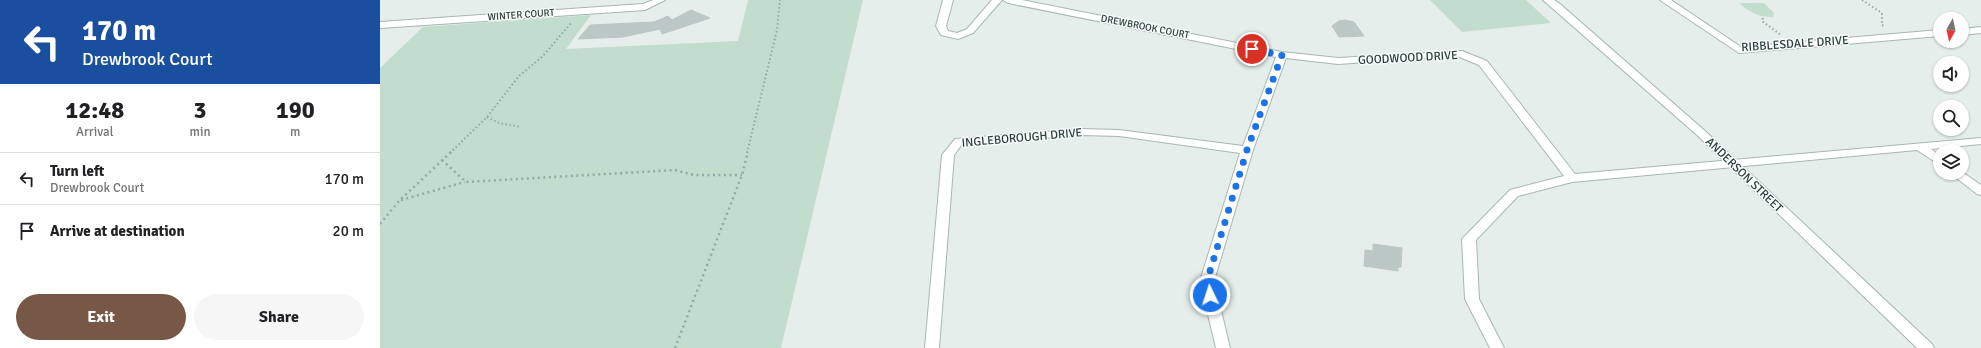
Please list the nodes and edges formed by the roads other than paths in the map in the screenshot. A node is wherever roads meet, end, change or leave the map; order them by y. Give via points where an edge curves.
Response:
1 (660, 0) edge
2 (948, 0) edge
3 (997, 0) edge
4 (1008, 0) edge
5 (1665, 0) edge
6 (1554, 2) edge
7 (380, 25) edge
8 (1981, 30) edge
9 (1969, 31) edge
10 (1933, 34) edge
11 (1282, 55) junction
12 (1981, 141) edge
13 (1919, 146) junction
14 (1247, 150) junction
15 (1933, 156) edge
16 (1730, 163) junction
17 (1572, 178) junction
18 (1966, 180) edge
19 (1981, 191) edge
20 (932, 348) edge
21 (1223, 348) edge
22 (1497, 348) edge
23 (1927, 348) edge

1 - 7 street, WINTER COURT via 645,7
2 - 3 street via 941,26 944,33 958,36 970,31
4 - 11 street, DREWBROOK COURT
5 - 10 street, RIBBLESDALE DRIVE via 1739,50
6 - 16 street, ANDERSON STREET via 1701,133
8 - 9 street
11 - 14 street
11 - 17 street, GOODWOOD DRIVE via 1338,61 1458,53 1483,63
12 - 13 street
13 - 15 street
13 - 16 street
14 - 20 street, INGLEBOROUGH DRIVE via 1119,133 1089,132 959,141 948,155
14 - 21 street via 1207,281
16 - 17 street
16 - 23 street, ANDERSON STREET
17 - 22 street via 1514,193 1469,239 1472,299
18 - 19 street

